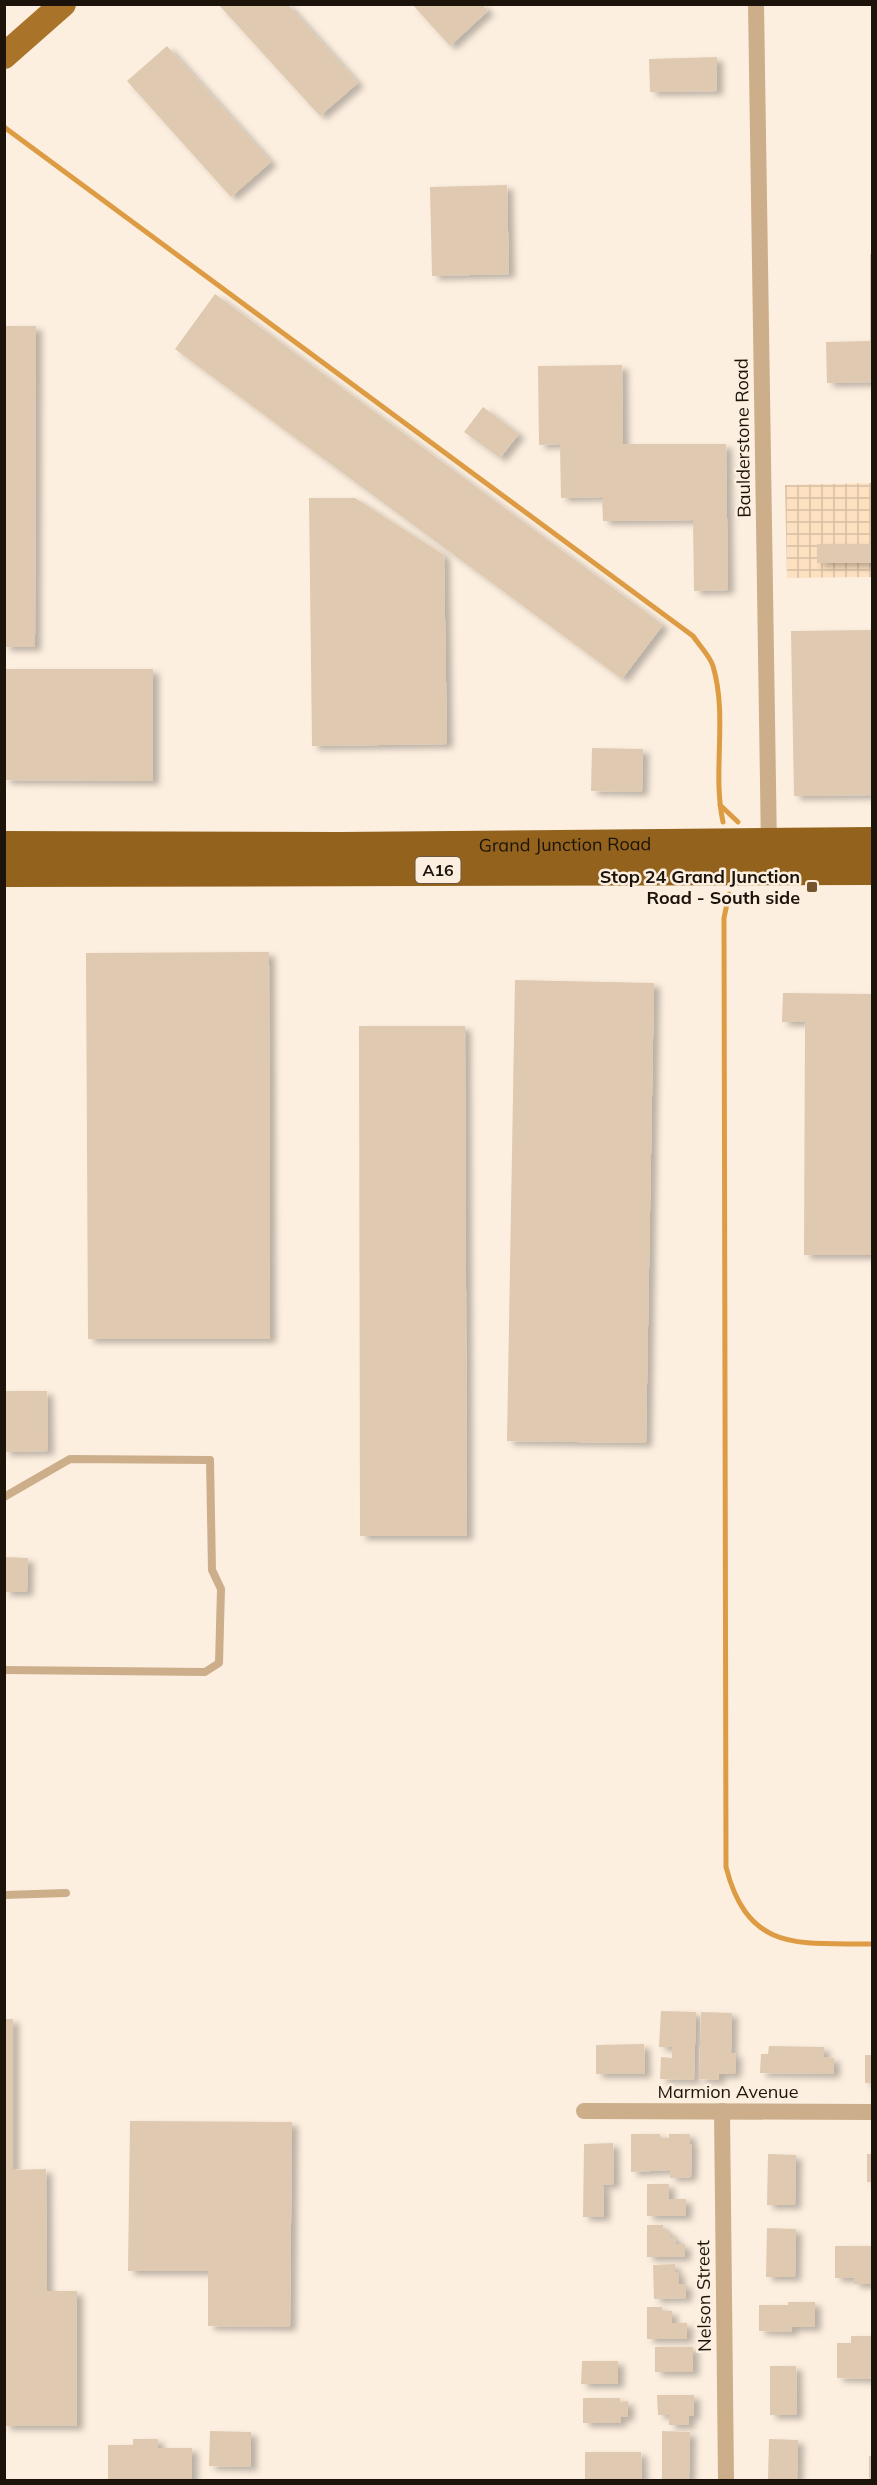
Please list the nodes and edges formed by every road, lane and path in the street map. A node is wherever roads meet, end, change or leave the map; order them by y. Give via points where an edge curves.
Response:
1 (63, 4) edge
2 (756, 4) edge
3 (4, 56) edge
4 (873, 842) edge
5 (4, 846) edge
6 (769, 856) junction
7 (340, 858) junction
8 (873, 870) edge
9 (4, 872) edge
10 (4, 1497) edge
11 (4, 1670) edge
12 (66, 1893) dead end
13 (4, 1895) edge
14 (584, 2111) dead end
15 (722, 2111) junction
16 (873, 2112) edge
17 (726, 2481) edge

1 - 3 main road
2 - 6 street, Baulderstone Road
4 - 6 highway, Grand Junction Road / A16
5 - 7 highway, Grand Junction Road / A16
6 - 7 highway, Grand Junction Road / A16
6 - 8 highway, Grand Junction Road / A16
7 - 9 highway, Grand Junction Road / A16
10 - 11 lane via 70,1459 210,1460 212,1570 221,1589 219,1663 205,1672
12 - 13 lane
14 - 15 street, Marmion Avenue
15 - 16 street, Marmion Avenue
15 - 17 street, Nelson Street

